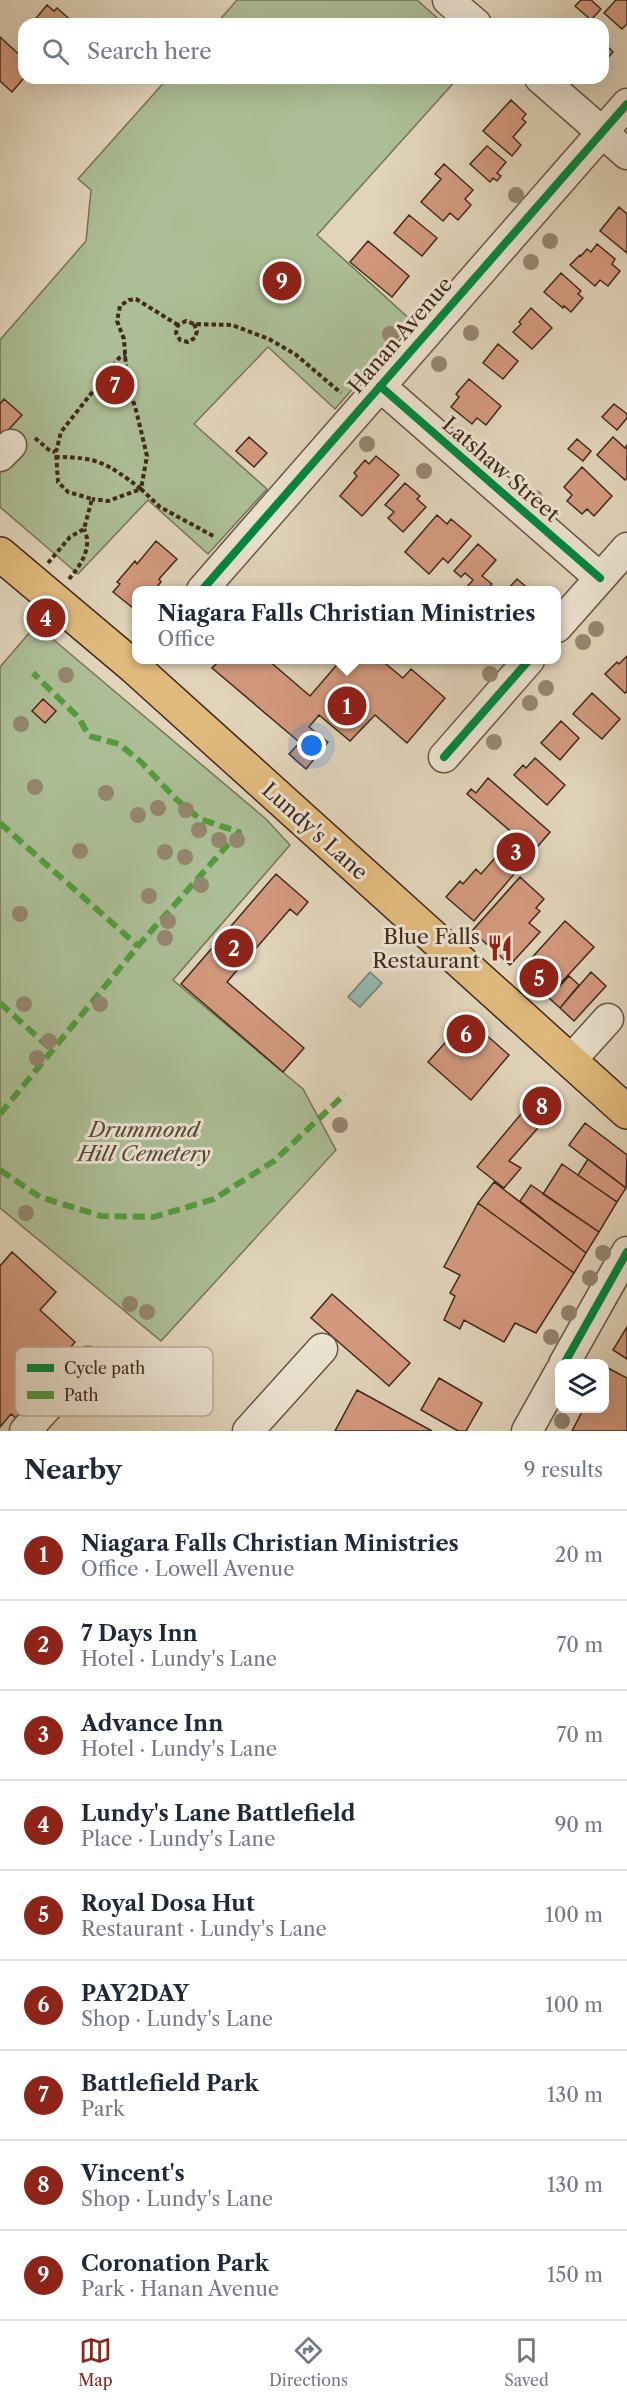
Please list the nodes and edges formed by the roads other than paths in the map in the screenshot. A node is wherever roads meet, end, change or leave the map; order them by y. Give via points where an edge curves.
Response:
1 (448, 0) edge
2 (469, 18) edge
3 (547, 84) edge
4 (627, 104) edge
5 (602, 131) junction
6 (627, 154) edge
7 (380, 386) junction
8 (627, 549) edge
9 (0, 554) edge
10 (600, 578) junction
11 (206, 586) edge
12 (561, 622) edge
13 (132, 659) edge
14 (138, 664) edge
15 (525, 664) edge
16 (444, 757) dead end
17 (608, 1019) dead end
18 (570, 1061) junction
19 (627, 1112) edge
20 (627, 1252) edge
21 (322, 1349) dead end
22 (567, 1359) edge
23 (555, 1381) edge
24 (39, 1416) edge
25 (257, 1428) edge
26 (26, 1431) edge
27 (527, 1431) edge

1 - 2 street
3 - 5 street
4 - 5 street, Hanan Avenue
5 - 6 street
5 - 7 street, Hanan Avenue
7 - 10 street, Latshaw Street
7 - 11 street, Hanan Avenue
8 - 10 street
9 - 13 main road, Lundy's Lane
10 - 12 street
14 - 18 main road, Lundy's Lane
15 - 16 street
17 - 18 street
18 - 19 main road, Lundy's Lane
20 - 22 street
21 - 25 street
23 - 27 street
24 - 26 street

